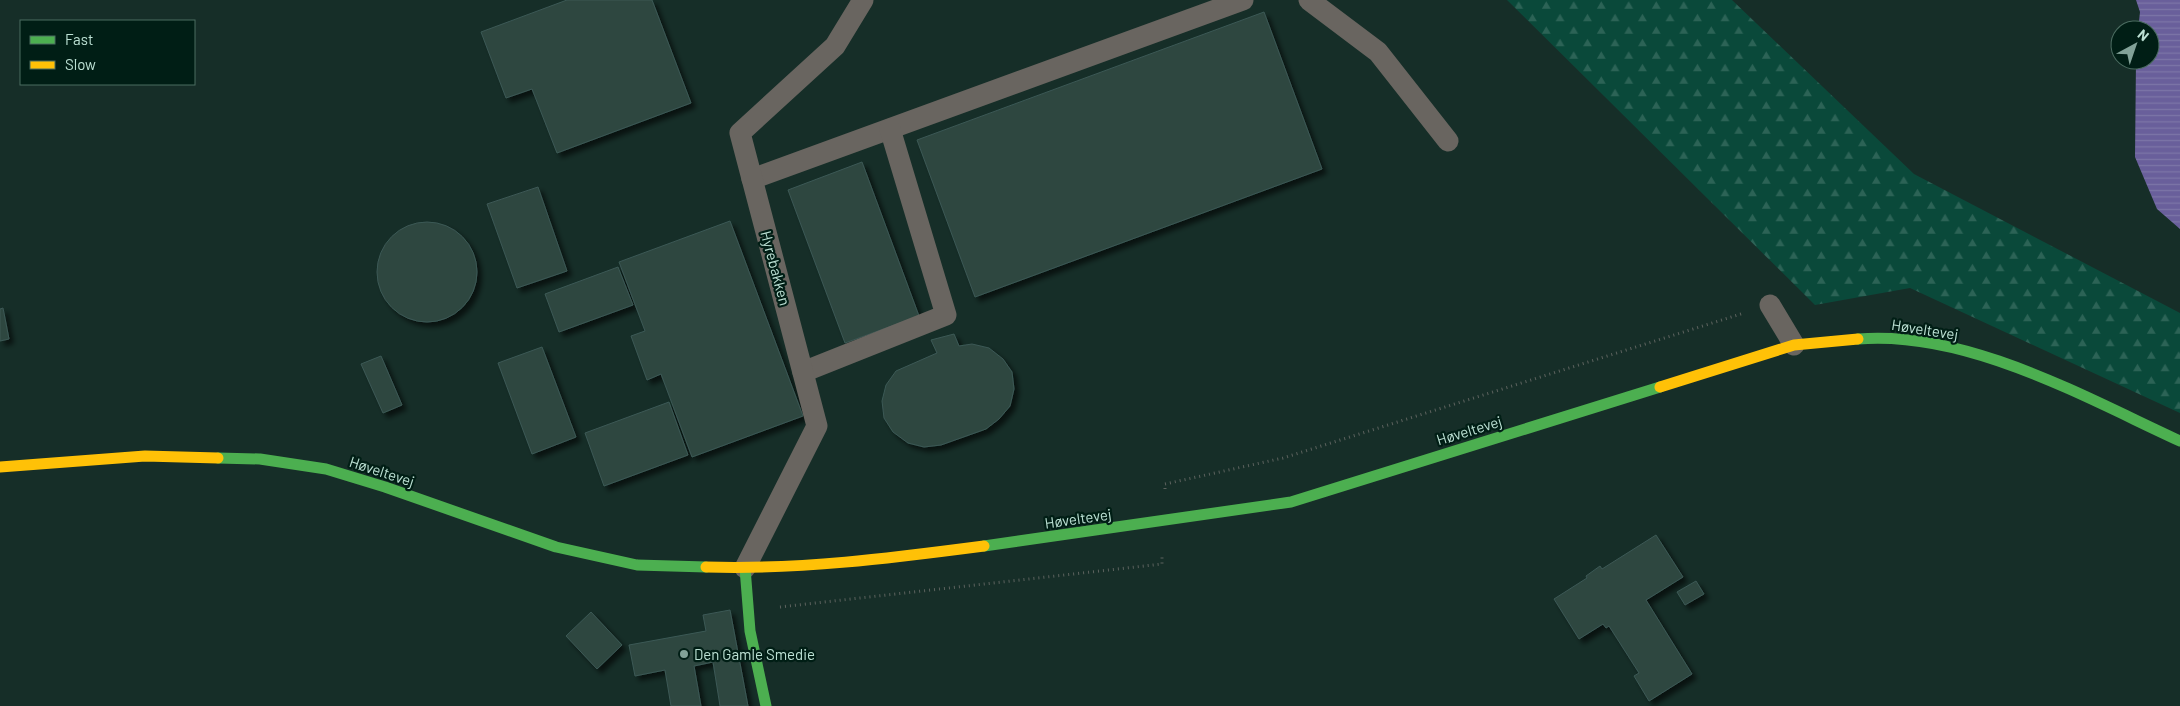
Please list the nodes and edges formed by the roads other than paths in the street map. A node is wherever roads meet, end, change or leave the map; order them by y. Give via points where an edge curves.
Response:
1 (863, 0) edge
2 (1244, 0) edge
3 (1309, 0) edge
4 (890, 129) junction
5 (1448, 141) dead end
6 (752, 179) junction
7 (1770, 305) dead end
8 (1794, 345) junction
9 (803, 372) junction
10 (2180, 441) edge
11 (0, 467) edge
12 (745, 568) junction
13 (766, 706) edge

1 - 6 lane, Hyrebakken via 835,46 740,133
2 - 4 lane
3 - 5 lane via 1378,52
4 - 6 lane
4 - 9 lane via 946,315
6 - 9 lane, Hyrebakken
7 - 8 lane
8 - 10 street, Høveltevej via 1886,337 1978,353 2063,387
8 - 12 street, Høveltevej via 1292,502 879,560
9 - 12 lane, Hyrebakken via 817,426
11 - 12 street, Høveltevej via 145,456 260,459 326,469 556,548 637,566
12 - 13 street via 750,631

